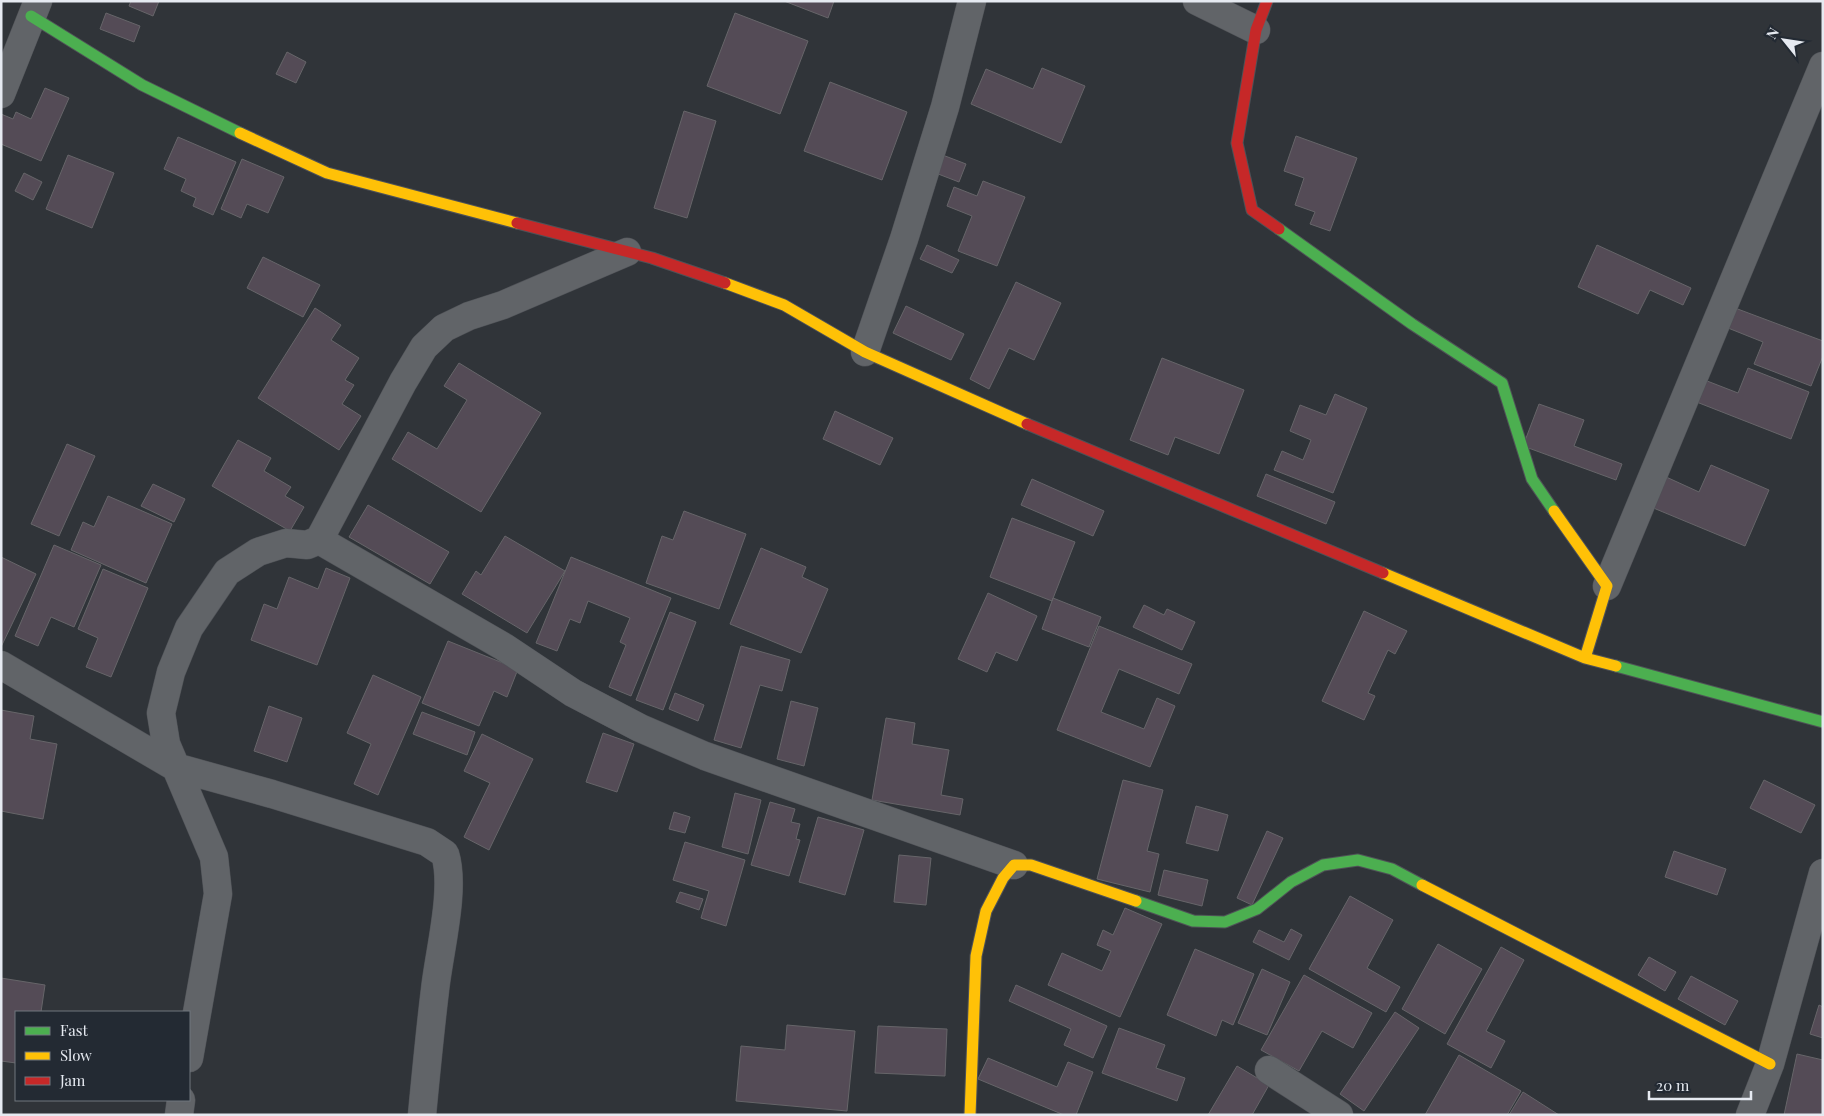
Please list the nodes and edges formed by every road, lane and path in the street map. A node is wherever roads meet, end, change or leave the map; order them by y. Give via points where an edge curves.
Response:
1 (972, 1) edge
2 (1197, 1) edge
3 (1267, 1) edge
4 (34, 9) edge
5 (1256, 30) junction
6 (1823, 66) edge
7 (1, 94) edge
8 (627, 252) junction
9 (866, 352) junction
10 (319, 540) junction
11 (1607, 586) junction
12 (1585, 658) junction
13 (1, 665) edge
14 (1823, 722) edge
15 (175, 767) junction
16 (1014, 865) junction
17 (1823, 873) edge
18 (190, 1052) edge
19 (1770, 1064) junction
20 (1269, 1070) dead end
21 (182, 1101) edge
22 (179, 1115) edge
23 (422, 1115) edge
24 (970, 1115) edge
25 (1339, 1115) edge
26 (1750, 1115) edge

1 - 9 street via 942,116
2 - 5 street
3 - 5 street
4 - 7 street
4 - 8 street via 142,85 327,173
5 - 11 street via 1237,143 1252,210 1412,324 1502,383 1532,479
6 - 11 street
8 - 9 street via 784,305
8 - 10 street via 444,328 424,347 403,382
9 - 12 street via 977,403
10 - 15 street via 307,545 286,543 258,552 227,572 189,628 171,672 161,713 166,744
10 - 16 street via 504,647 573,693 640,728 705,756
11 - 12 street
12 - 14 street
13 - 15 street
15 - 18 street via 214,857 218,894
15 - 23 street via 426,842 445,854 449,874 447,906
16 - 19 street via 1031,865 1193,921 1225,922 1257,909 1291,882 1323,865 1358,860 1392,869
16 - 24 street via 1003,878 986,911 976,956
17 - 19 street
19 - 26 street
20 - 25 street
21 - 22 street

